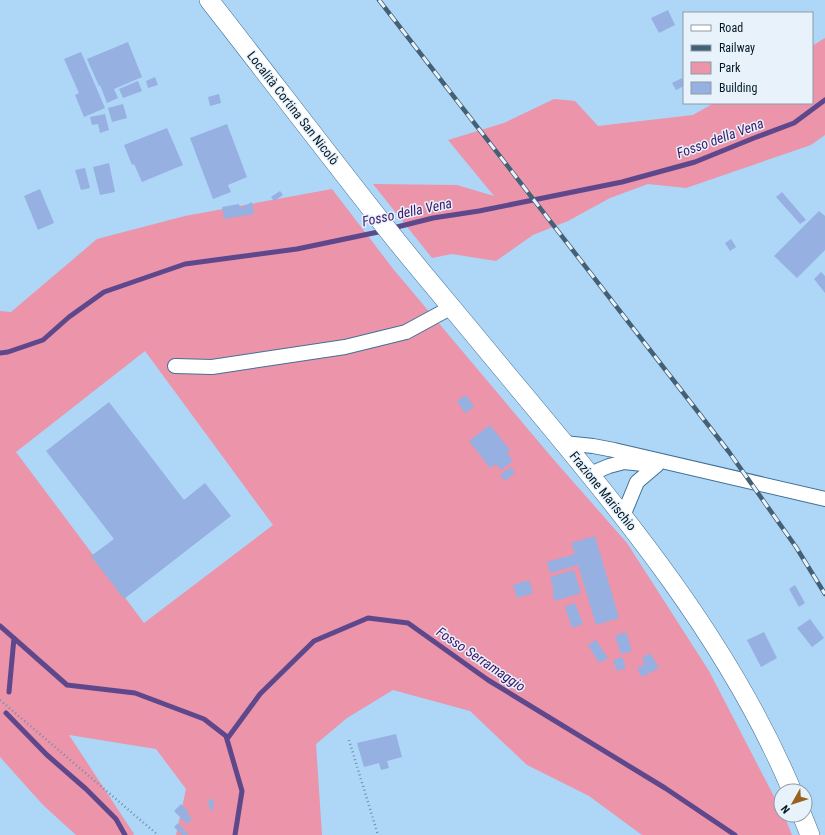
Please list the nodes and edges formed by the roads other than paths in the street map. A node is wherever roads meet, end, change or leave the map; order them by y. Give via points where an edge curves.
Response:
1 (209, 0) edge
2 (384, 226) joint
3 (452, 307) junction
4 (174, 366) dead end
5 (564, 443) junction
6 (663, 464) junction
7 (590, 474) junction
8 (825, 499) edge
9 (623, 516) junction
10 (789, 783) edge

1 - 2 main road, Località Cortina San Nicolò
2 - 3 main road, Frazione Marischio
3 - 4 street via 406,332 344,346 212,367
3 - 5 main road, Frazione Marischio
5 - 6 street via 614,450
5 - 7 main road, Frazione Marischio
6 - 7 street via 624,462
6 - 8 street
6 - 9 street via 637,482
7 - 9 main road, Frazione Marischio
9 - 10 main road, Frazione Marischio via 669,576 712,640 761,725

